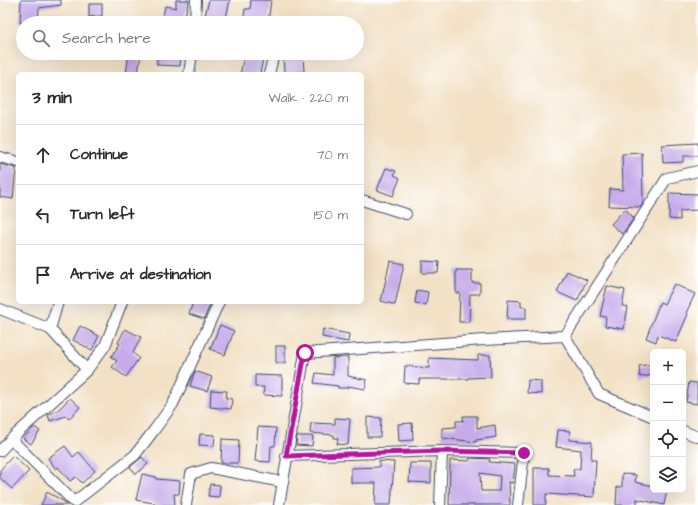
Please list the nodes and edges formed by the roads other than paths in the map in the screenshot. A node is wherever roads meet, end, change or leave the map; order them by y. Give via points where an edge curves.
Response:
1 (196, 0) edge
2 (195, 16) edge
3 (191, 60) edge
4 (272, 60) edge
5 (189, 72) edge
6 (270, 72) edge
7 (0, 157) edge
8 (16, 161) edge
9 (698, 171) edge
10 (364, 201) edge
11 (406, 214) dead end
12 (57, 304) edge
13 (121, 304) edge
14 (218, 304) edge
15 (0, 309) edge
16 (50, 329) junction
17 (565, 336) junction
18 (87, 370) junction
19 (650, 416) edge
20 (686, 431) edge
21 (698, 437) edge
22 (11, 439) junction
23 (0, 451) edge
24 (442, 451) junction
25 (286, 456) junction
26 (282, 482) junction
27 (74, 504) edge
28 (186, 505) edge
29 (279, 505) edge
30 (440, 505) edge
31 (518, 505) edge

1 - 2 street
3 - 5 street
4 - 6 street
7 - 8 street
9 - 17 street via 667,178
10 - 11 street
12 - 16 street
13 - 18 street via 105,346
14 - 27 street via 173,404 155,429 135,455
15 - 16 street
16 - 18 street
17 - 19 street via 599,394
17 - 25 street via 305,353
18 - 22 street
20 - 21 street
22 - 23 street
22 - 27 street
24 - 25 street
24 - 30 street
24 - 31 street via 524,453
25 - 26 street
26 - 28 street via 211,468 191,474
26 - 29 street

